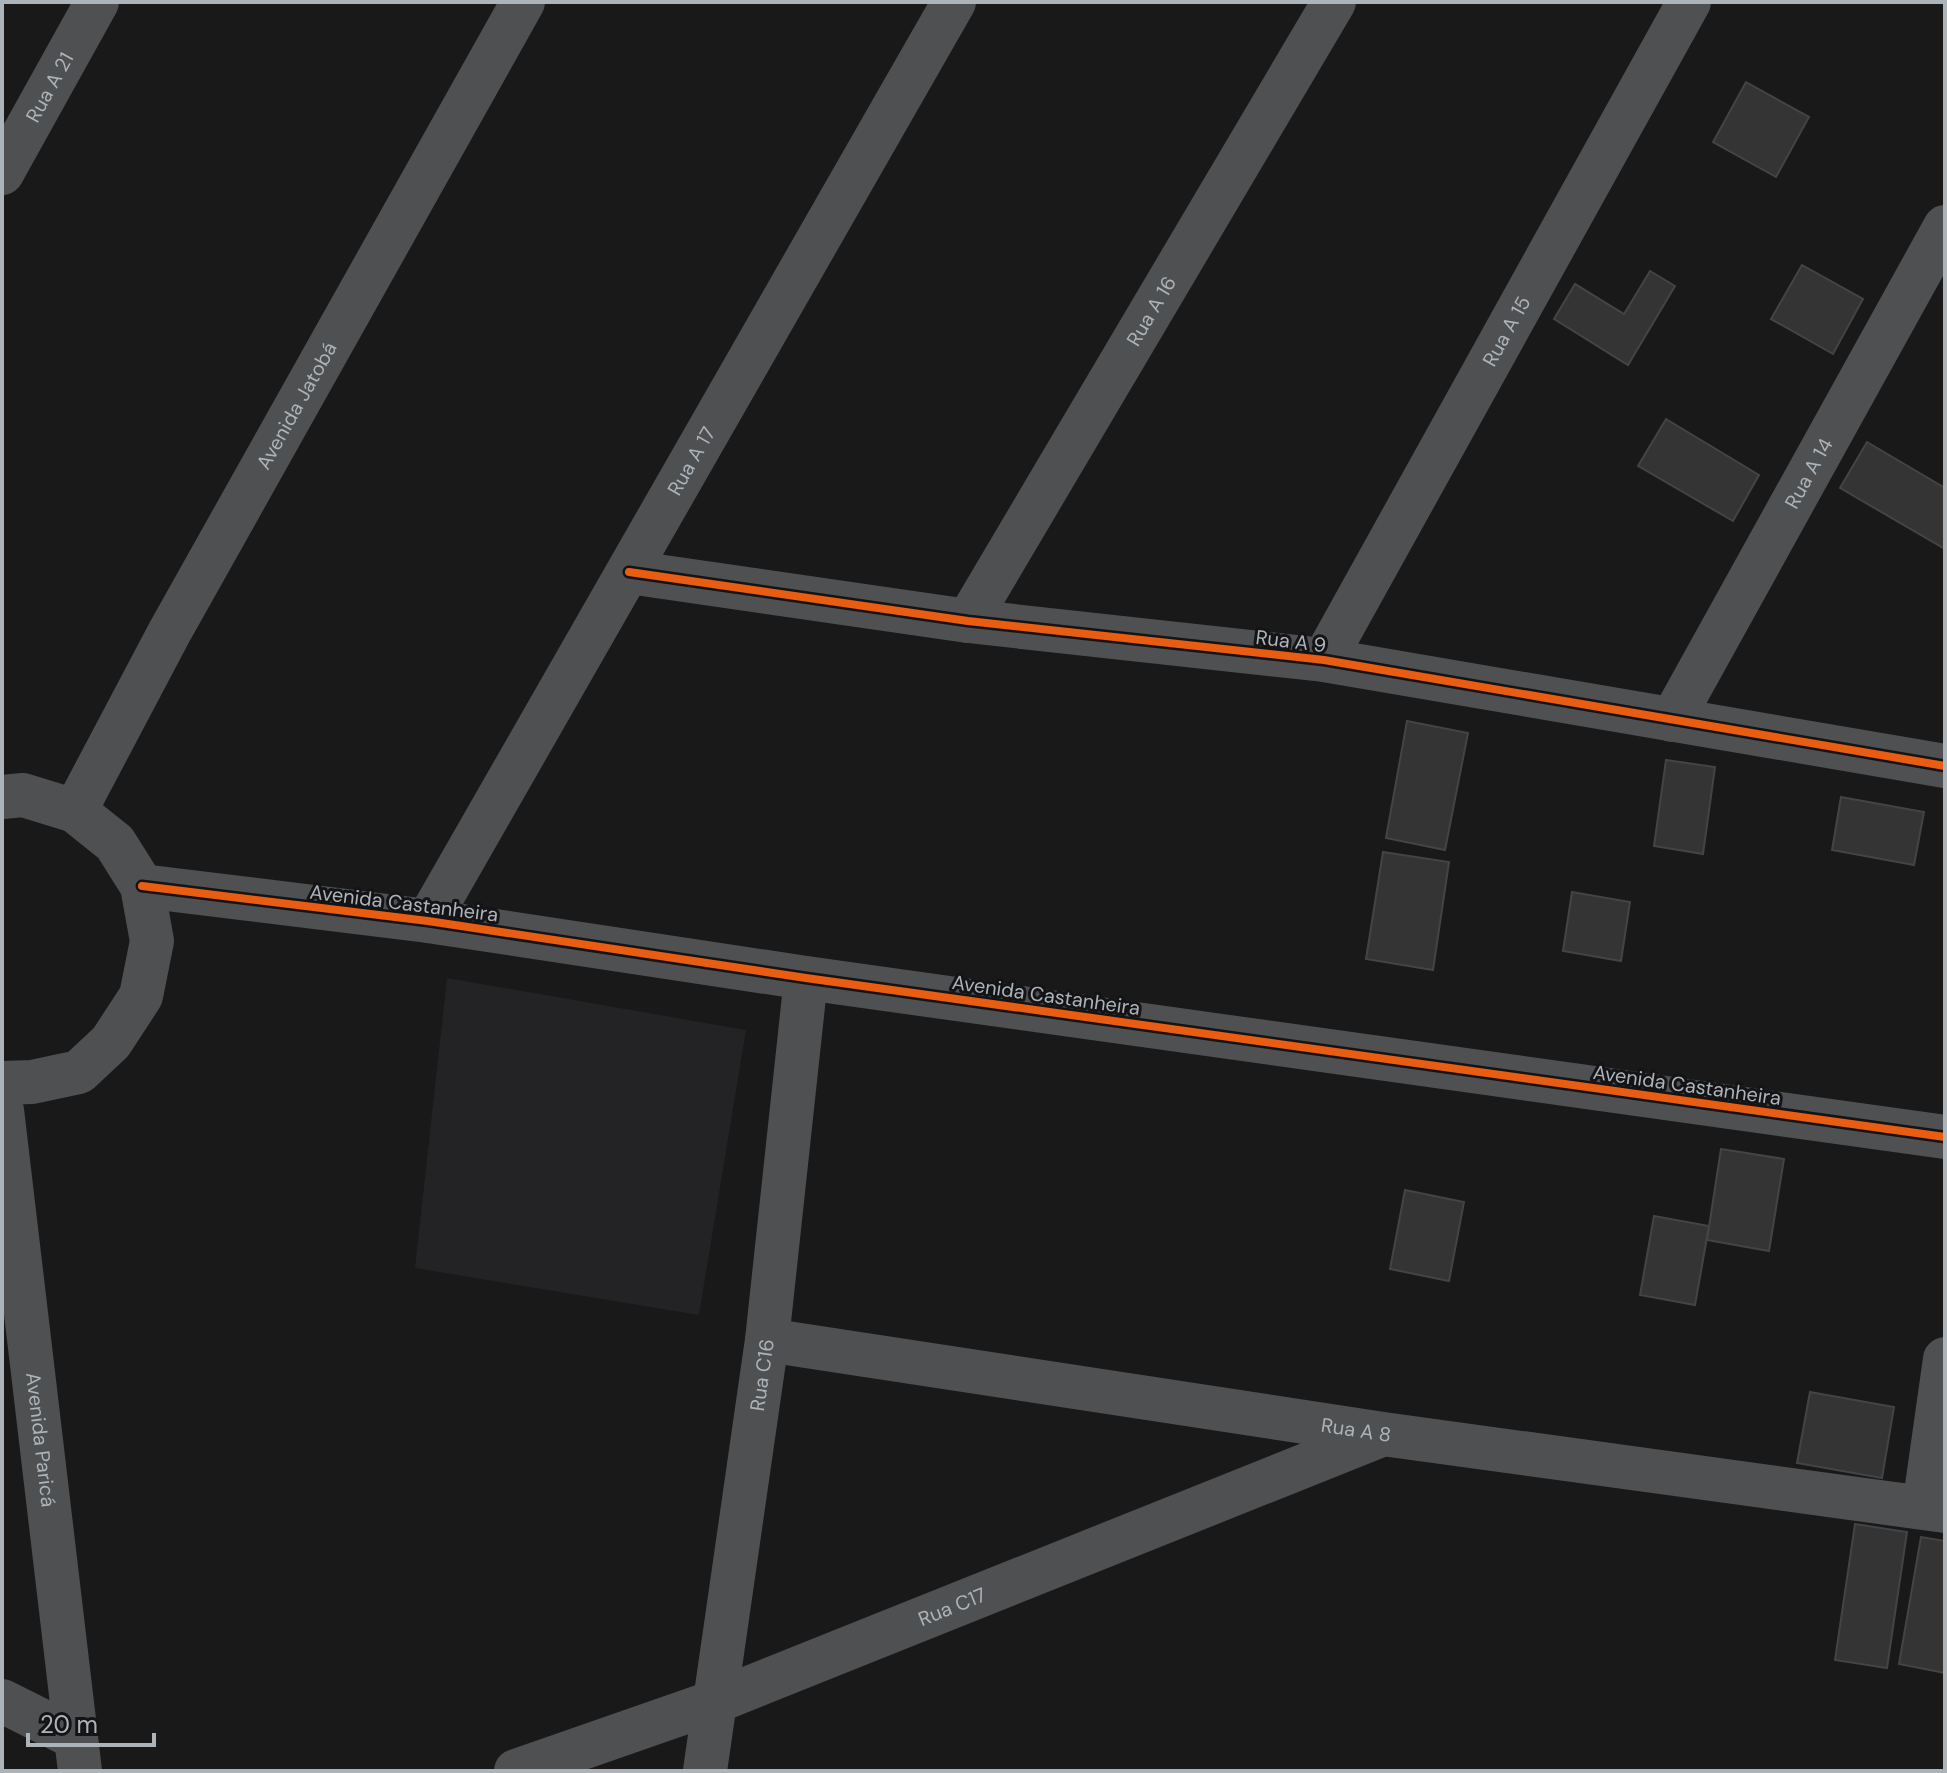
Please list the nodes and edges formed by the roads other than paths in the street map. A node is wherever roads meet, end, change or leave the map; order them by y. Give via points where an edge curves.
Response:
1 (97, 2) edge
2 (523, 2) edge
3 (954, 2) edge
4 (1334, 2) edge
5 (1689, 2) edge
6 (2, 173) edge
7 (1945, 227) edge
8 (629, 572) junction
9 (968, 621) junction
10 (1324, 660) junction
11 (1672, 720) junction
12 (1945, 766) edge
13 (2, 797) edge
14 (75, 811) junction
15 (142, 886) junction
16 (428, 921) junction
17 (806, 978) junction
18 (2, 1083) edge
19 (2, 1110) edge
20 (1945, 1137) edge
21 (767, 1340) junction
22 (1945, 1359) edge
23 (1383, 1434) junction
24 (1934, 1509) edge
25 (2, 1701) edge
26 (714, 1702) junction
27 (78, 1754) edge
28 (516, 1771) edge
29 (705, 1771) edge

1 - 6 street, Rua A 21
2 - 14 street, Avenida Jatobá
3 - 8 street, Rua A 17
4 - 9 street, Rua A 16
5 - 10 street, Rua A 15
7 - 11 street, Rua A 14
8 - 9 street, Rua A 9
8 - 16 street, Rua A 17
9 - 10 street, Rua A 9
10 - 11 street, Rua A 9
11 - 12 street, Rua A 9
13 - 14 street via 23,795
14 - 15 street via 115,843
15 - 16 street, Avenida Castanheira
15 - 18 street via 152,941 141,996 111,1042 79,1072
16 - 17 street, Avenida Castanheira
17 - 20 street, Avenida Castanheira
17 - 21 street, Rua C16
19 - 27 street, Avenida Paricá
21 - 23 street, Rua A 8
21 - 26 street, Rua C16
22 - 24 street
23 - 24 street, Rua A 8
23 - 26 street, Rua C17
25 - 27 street
26 - 28 street, Rua C17
26 - 29 street, Rua C16

